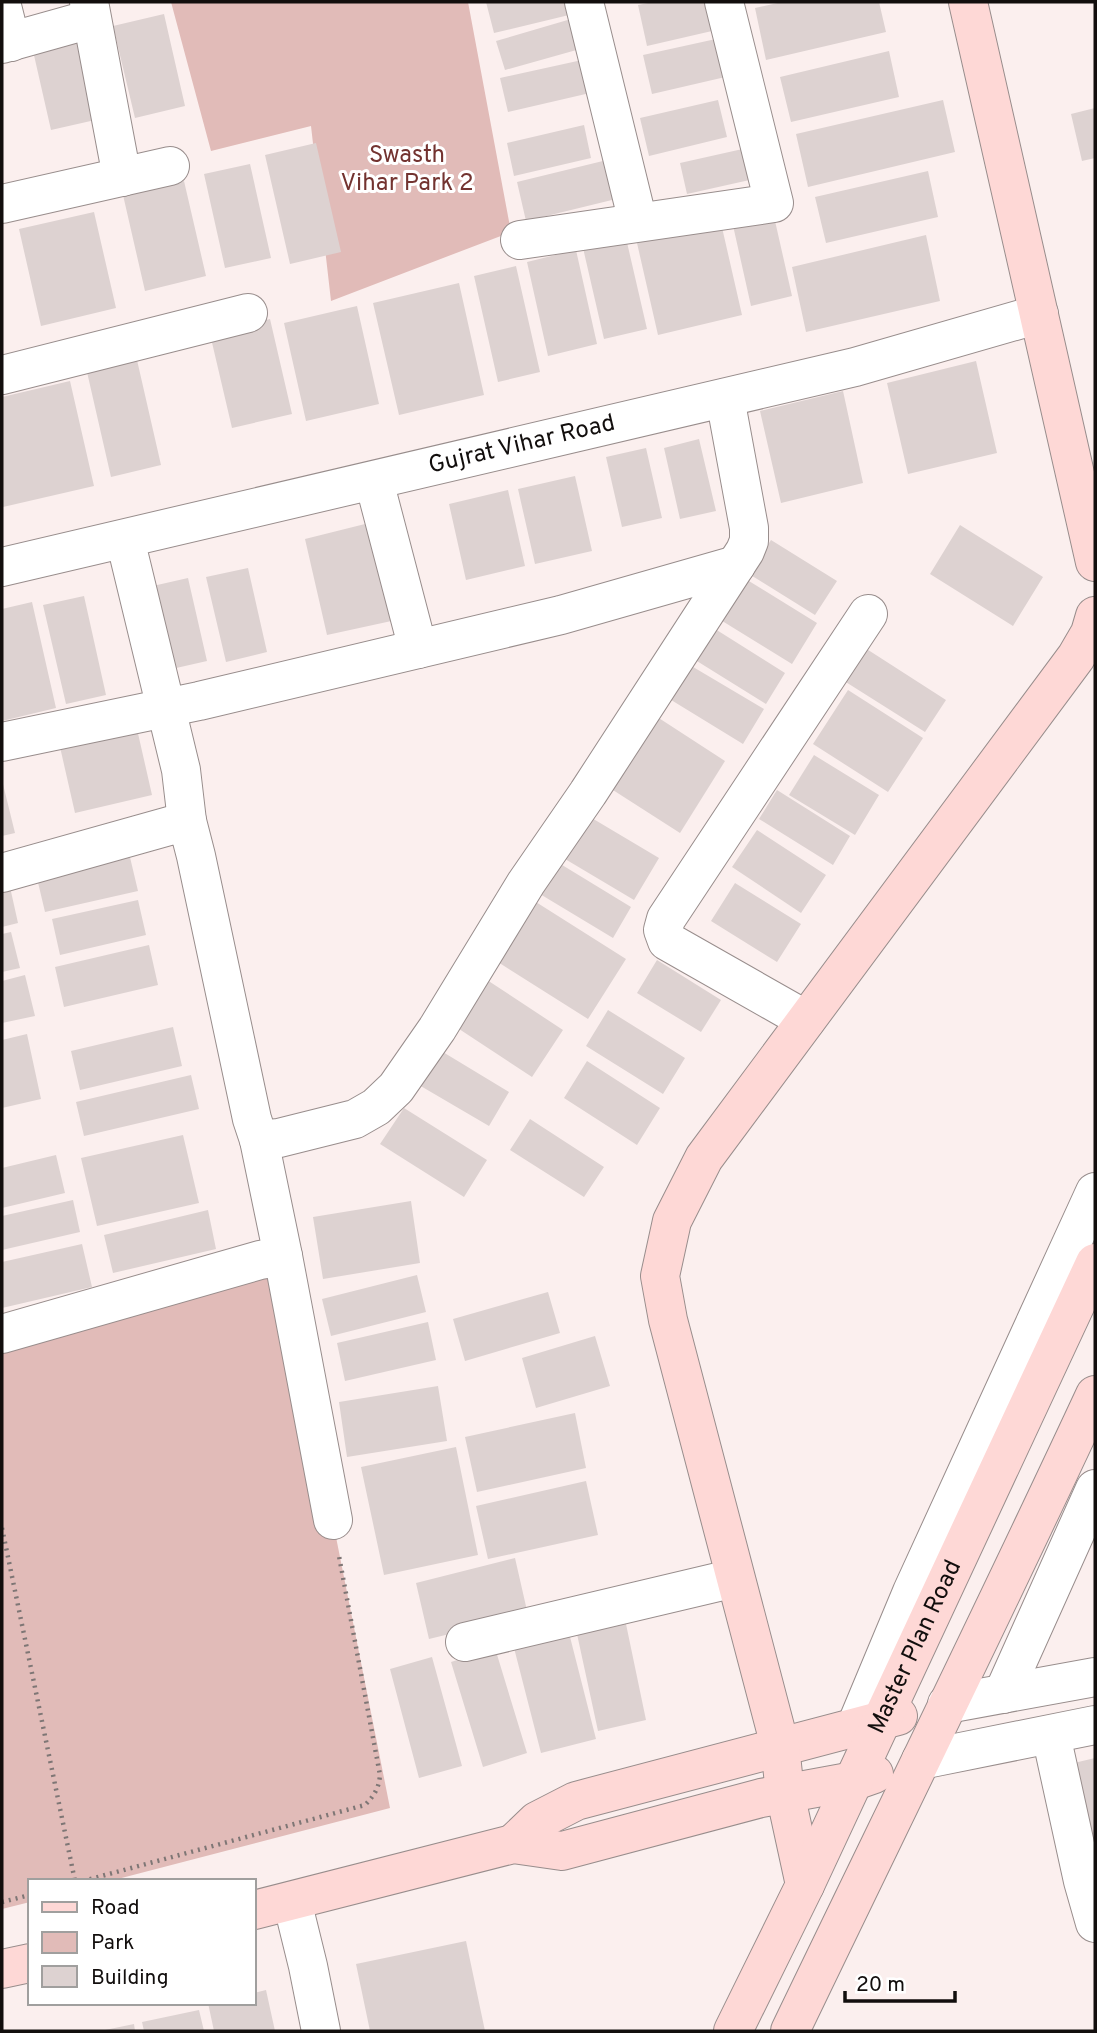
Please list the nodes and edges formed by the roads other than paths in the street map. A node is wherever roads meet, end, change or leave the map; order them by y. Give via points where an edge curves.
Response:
1 (584, 2) edge
2 (724, 2) edge
3 (968, 2) edge
4 (90, 10) edge
5 (5, 31) edge
6 (170, 166) dead end
7 (122, 177) junction
8 (2, 204) edge
9 (638, 222) junction
10 (520, 240) dead end
11 (248, 313) dead end
12 (1039, 314) junction
13 (2, 375) edge
14 (724, 398) junction
15 (374, 481) junction
16 (125, 539) junction
17 (1095, 562) edge
18 (736, 565) junction
19 (2, 567) edge
20 (869, 614) dead end
21 (1095, 616) edge
22 (418, 649) junction
23 (166, 708) junction
24 (2, 742) edge
25 (187, 821) junction
26 (2, 873) edge
27 (806, 1020) junction
28 (259, 1140) junction
29 (1095, 1192) edge
30 (284, 1256) junction
31 (1095, 1263) edge
32 (2, 1334) edge
33 (1095, 1395) edge
34 (1095, 1489) edge
35 (333, 1520) road end
36 (735, 1578) junction
37 (465, 1642) dead end
38 (1095, 1677) edge
39 (1003, 1694) junction
40 (947, 1704) junction
41 (869, 1723) junction
42 (1095, 1725) edge
43 (1051, 1735) junction
44 (780, 1746) junction
45 (921, 1760) junction
46 (854, 1780) junction
47 (785, 1793) junction
48 (513, 1844) junction
49 (1089, 1880) edge
50 (805, 1885) junction
51 (292, 1901) junction
52 (256, 1910) edge
53 (1095, 1923) edge
54 (28, 1963) edge
55 (2, 1969) edge
56 (321, 2031) edge
57 (733, 2031) edge
58 (790, 2031) edge

1 - 9 street
2 - 9 street via 774,203
3 - 12 street
4 - 5 street
4 - 7 street
6 - 7 street
7 - 8 street
9 - 10 street
11 - 13 street
12 - 14 street, Gujrat Vihar Road via 855,367
12 - 17 street
14 - 15 street, Gujrat Vihar Road
14 - 18 street via 750,528 749,541
15 - 16 street, Gujrat Vihar Road
15 - 22 street
16 - 19 street, Gujrat Vihar Road
16 - 23 street
18 - 22 street via 561,615
18 - 28 street via 396,1088 355,1119
20 - 27 street via 663,930 667,941
21 - 27 street via 1076,657
22 - 23 street
23 - 24 street
23 - 25 street
25 - 26 street
25 - 28 street
27 - 36 street via 704,1158 672,1221 660,1276
28 - 30 street
29 - 41 street via 912,1592
30 - 32 street
30 - 35 street
31 - 41 street, Master Plan Road
33 - 40 street
34 - 39 street
36 - 37 street
36 - 44 street
38 - 39 street
39 - 40 street
40 - 41 street
40 - 45 street
41 - 44 street
41 - 46 street, Master Plan Road
42 - 43 street
43 - 45 street
43 - 49 street
44 - 47 street
44 - 48 street via 576,1801 537,1821
45 - 46 street
45 - 58 street
46 - 47 street
46 - 50 street, Master Plan Road
47 - 48 street via 562,1852
47 - 50 street
48 - 51 street
49 - 53 street
50 - 57 street, Master Plan Road
51 - 52 street
51 - 56 street
54 - 55 street

